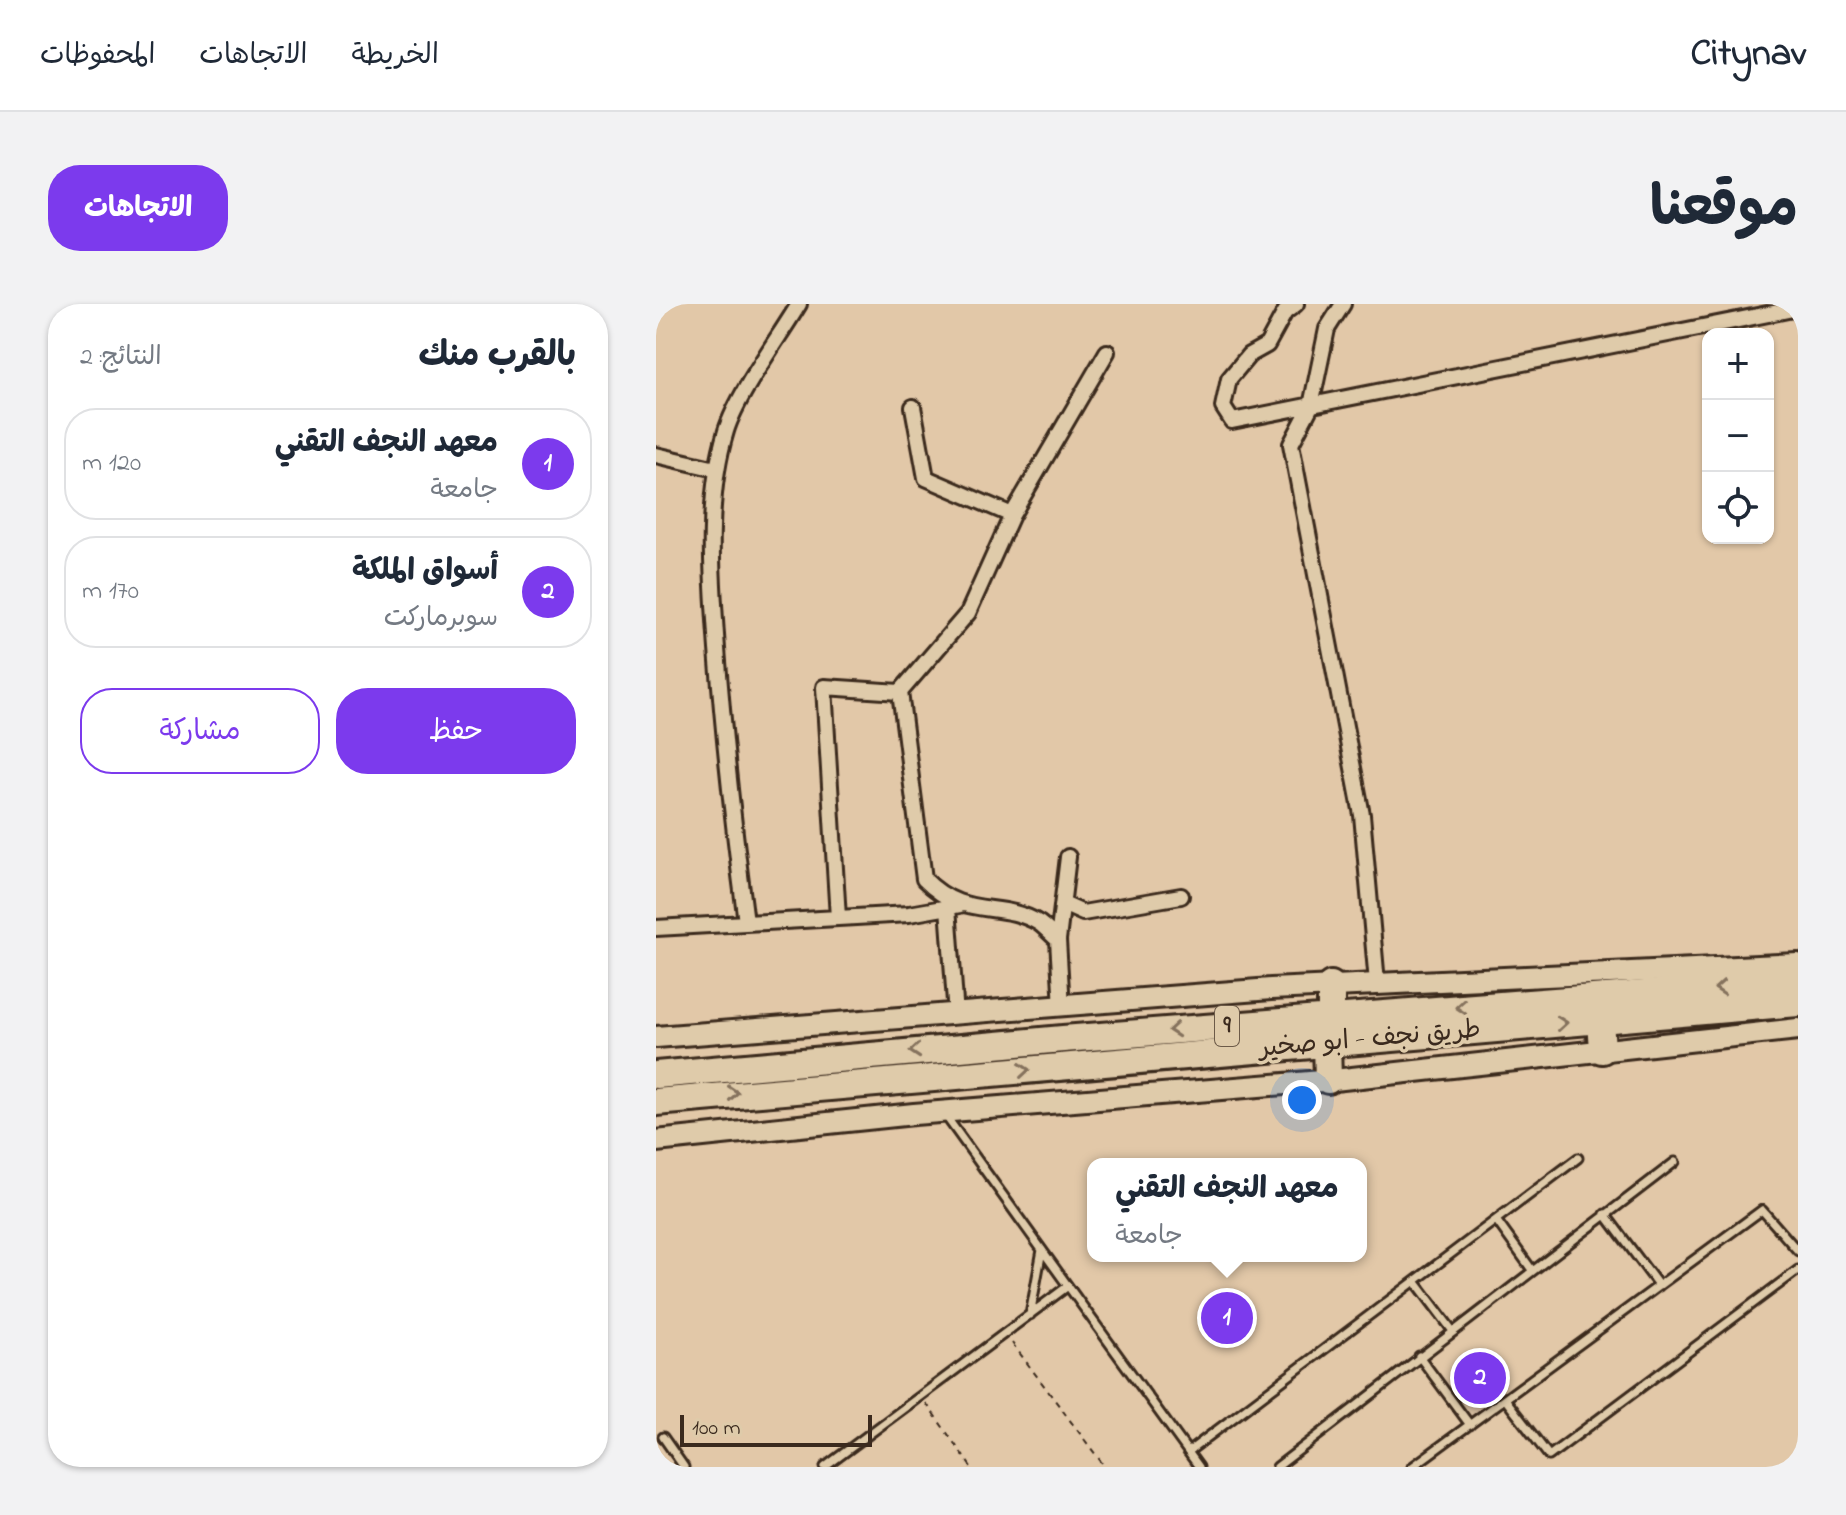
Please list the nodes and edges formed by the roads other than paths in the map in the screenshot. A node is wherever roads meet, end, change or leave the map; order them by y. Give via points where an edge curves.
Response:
1 (799, 304) edge
2 (1296, 304) edge
3 (1343, 304) edge
4 (1798, 308) edge
5 (1107, 352) dead end
6 (1311, 406) junction
7 (913, 407) dead end
8 (656, 455) edge
9 (716, 469) junction
10 (1012, 515) junction
11 (900, 692) junction
12 (1068, 857) dead end
13 (1181, 896) dead end
14 (1063, 904) junction
15 (954, 906) junction
16 (838, 918) junction
17 (746, 922) junction
18 (656, 928) edge
19 (1058, 940) junction
20 (1798, 964) edge
21 (1798, 982) edge
22 (1377, 983) junction
23 (1331, 985) junction
24 (1603, 996) junction
25 (1798, 1003) edge
26 (1062, 1007) junction
27 (956, 1016) junction
28 (1331, 1017) junction
29 (1798, 1029) edge
30 (656, 1037) edge
31 (1327, 1043) junction
32 (1602, 1050) junction
33 (656, 1075) edge
34 (1328, 1080) junction
35 (656, 1102) edge
36 (942, 1112) junction
37 (656, 1141) edge
38 (1578, 1158) dead end
39 (1675, 1162) dead end
40 (1605, 1214) junction
41 (1496, 1220) junction
42 (1042, 1250) junction
43 (1798, 1251) edge
44 (1532, 1270) junction
45 (1798, 1270) edge
46 (1415, 1281) junction
47 (1068, 1286) junction
48 (1659, 1286) junction
49 (1030, 1316) junction
50 (1452, 1330) junction
51 (1419, 1356) junction
52 (1505, 1399) junction
53 (1470, 1425) junction
54 (663, 1437) dead end
55 (1188, 1452) junction
56 (684, 1467) edge
57 (825, 1467) edge
58 (1199, 1467) edge
59 (1277, 1467) edge
60 (1412, 1467) edge

1 - 9 street via 738,404
2 - 6 street via 1285,312 1267,345 1249,355 1229,379 1223,407 1232,421
3 - 6 street via 1327,329
4 - 6 street
5 - 10 street
6 - 22 street via 1291,444 1362,815
7 - 10 street via 926,478
8 - 9 street
9 - 17 street via 713,587 725,762
10 - 11 street via 968,613
11 - 15 street via 924,879
11 - 16 street via 824,687
12 - 14 street
13 - 14 street via 1083,913
14 - 19 street
15 - 16 street
15 - 19 street via 1038,922
15 - 27 street
16 - 17 street
17 - 18 street
19 - 26 street
20 - 24 main road
21 -> 24 highway, طريق نجف - ابو صخير / 9
22 - 23 main road
22 - 24 main road
23 - 26 main road
23 - 28 highway
24 - 25 highway, طريق نجف - ابو صخير / 9
24 -> 28 highway, طريق نجف - ابو صخير / 9
31 -> 24 highway, طريق نجف - ابو صخير / 9
24 - 32 highway
26 - 27 main road
27 - 30 main road
28 -> 33 highway, طريق نجف - ابو صخير / 9
29 - 32 main road
31 - 34 highway
35 -> 31 highway, طريق نجف - ابو صخير / 9
32 - 34 main road
34 - 36 main road
36 - 37 main road
36 - 42 lane
38 - 41 lane
39 - 40 lane
40 - 44 lane
40 - 48 lane
41 - 44 lane
41 - 46 lane
42 - 47 lane
42 - 49 lane
43 - 48 lane via 1762,1210
44 - 50 lane
45 - 52 lane via 1549,1456
46 - 50 lane
46 - 55 lane
47 - 49 lane
47 - 55 lane
48 - 52 lane
49 - 57 lane
50 - 51 lane
51 - 53 lane
51 - 59 lane
52 - 53 lane
53 - 60 lane
54 - 56 lane
55 - 58 lane

